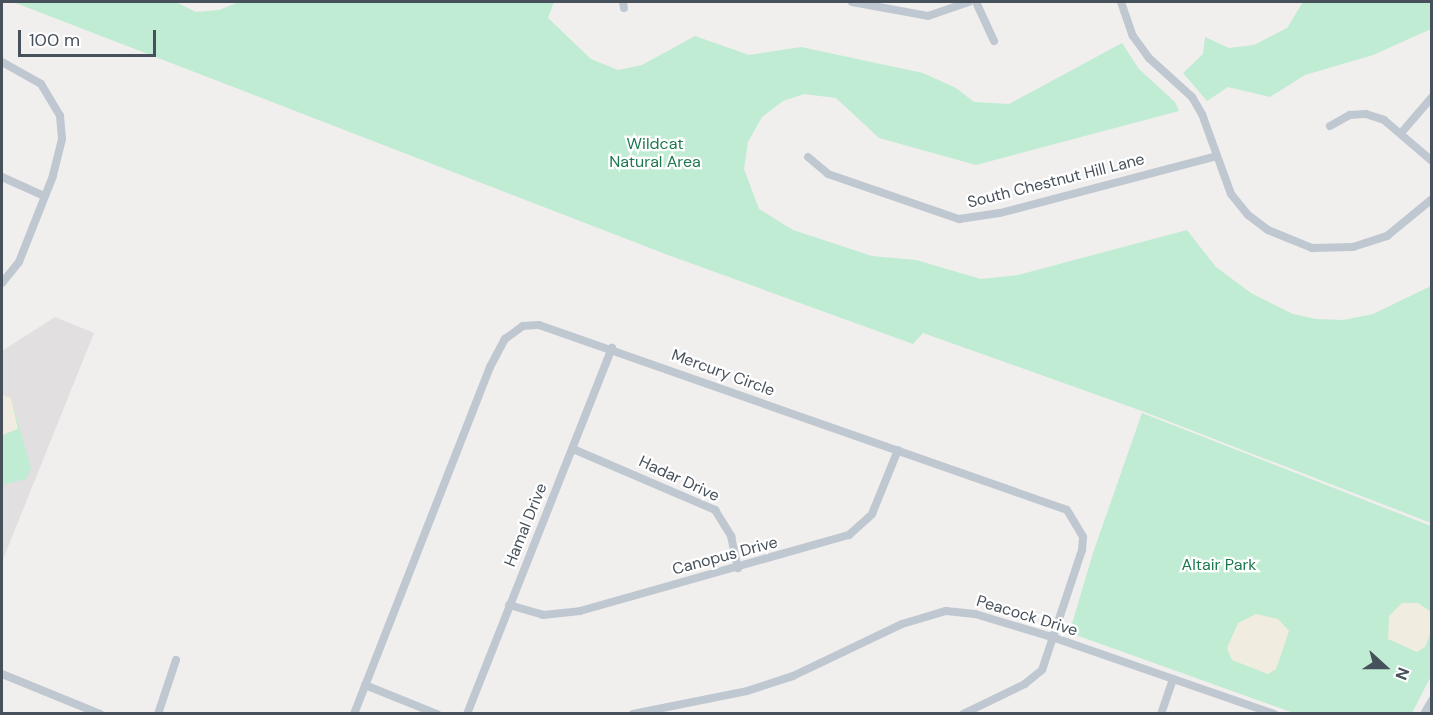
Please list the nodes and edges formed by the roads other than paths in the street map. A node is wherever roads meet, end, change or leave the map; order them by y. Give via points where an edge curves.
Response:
1 (852, 2) edge
2 (969, 2) edge
3 (975, 2) edge
4 (1121, 2) edge
5 (994, 40) dead end
6 (2, 62) edge
7 (1431, 97) edge
8 (1330, 126) dead end
9 (1402, 132) junction
10 (808, 157) dead end
11 (1214, 157) junction
12 (1431, 161) edge
13 (2, 177) edge
14 (44, 196) junction
15 (1431, 199) edge
16 (2, 283) edge
17 (612, 348) junction
18 (573, 449) junction
19 (898, 450) junction
20 (738, 568) junction
21 (509, 605) junction
22 (1055, 638) junction
23 (176, 660) dead end
24 (2, 674) edge
25 (1173, 679) junction
26 (365, 685) junction
27 (1431, 700) edge
28 (100, 714) edge
29 (158, 714) edge
30 (354, 714) edge
31 (437, 714) edge
32 (467, 714) edge
33 (633, 714) edge
34 (963, 714) edge
35 (1161, 714) edge
36 (1274, 714) edge
37 (1424, 714) edge

1 - 2 street via 928,16
3 - 5 street
4 - 11 street via 1132,36 1149,58 1192,97 1202,114
6 - 14 street via 41,84 60,116 59,156
7 - 9 street
8 - 9 street via 1350,115 1366,114
9 - 12 street
10 - 11 street, South Chestnut Hill Lane via 828,174 959,219 1000,213
11 - 15 street via 1231,194 1248,215 1268,230 1312,248 1353,246 1387,236 1405,225
13 - 14 street
14 - 16 street via 19,262
17 - 18 street, Hamal Drive
17 - 19 street, Mercury Circle
17 - 26 street, Mercury Circle via 539,325 523,326 505,339
18 - 20 street, Hadar Drive via 715,510 731,536
18 - 21 street, Hamal Drive
19 - 20 street, Canopus Drive via 872,514 849,536
19 - 22 street, Mercury Circle via 1067,510 1083,537 1082,550
20 - 21 street, Canopus Drive via 561,615 527,612
21 - 32 street, Hamal Drive
22 - 25 street, Peacock Drive
22 - 33 street, Peacock Drive via 975,614 946,611 902,624 793,676 747,691
22 - 34 street, Mercury Circle via 1042,670 1025,684
23 - 29 street
24 - 28 street
25 - 35 street
25 - 36 street, Peacock Drive
26 - 30 street, Mercury Circle
26 - 31 street
27 - 37 street

